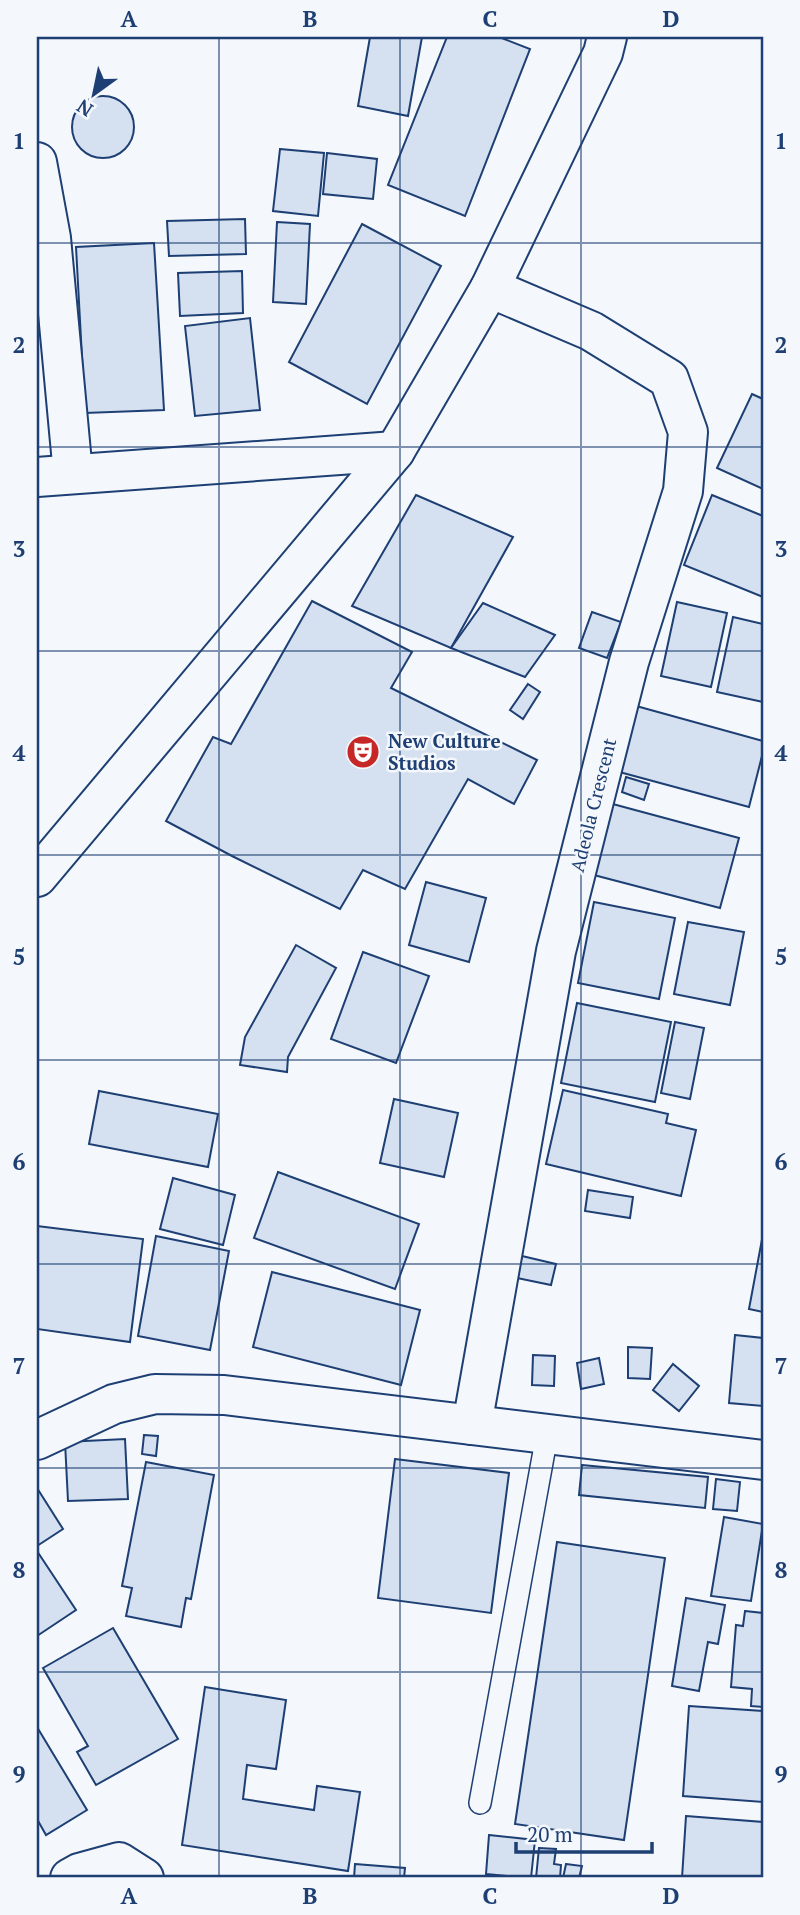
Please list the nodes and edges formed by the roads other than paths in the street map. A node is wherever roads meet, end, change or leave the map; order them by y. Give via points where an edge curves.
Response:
1 (607, 37) edge
2 (37, 162) edge
3 (496, 290) junction
4 (395, 450) junction
5 (55, 475) edge
6 (37, 877) edge
7 (472, 1425) junction
8 (547, 1436) junction
9 (37, 1440) edge
10 (763, 1460) edge
11 (480, 1803) dead end
12 (71, 1878) edge
13 (144, 1878) edge

1 - 3 street
2 - 5 street via 51,238
3 - 4 street
3 - 7 street, Adeola Crescent via 591,331 669,379 688,432 683,491 629,662 556,951
4 - 5 street
4 - 6 street
7 - 8 street
7 - 9 street via 224,1395 155,1394 114,1404
8 - 10 street
8 - 11 lane
12 - 13 street via 118,1862

